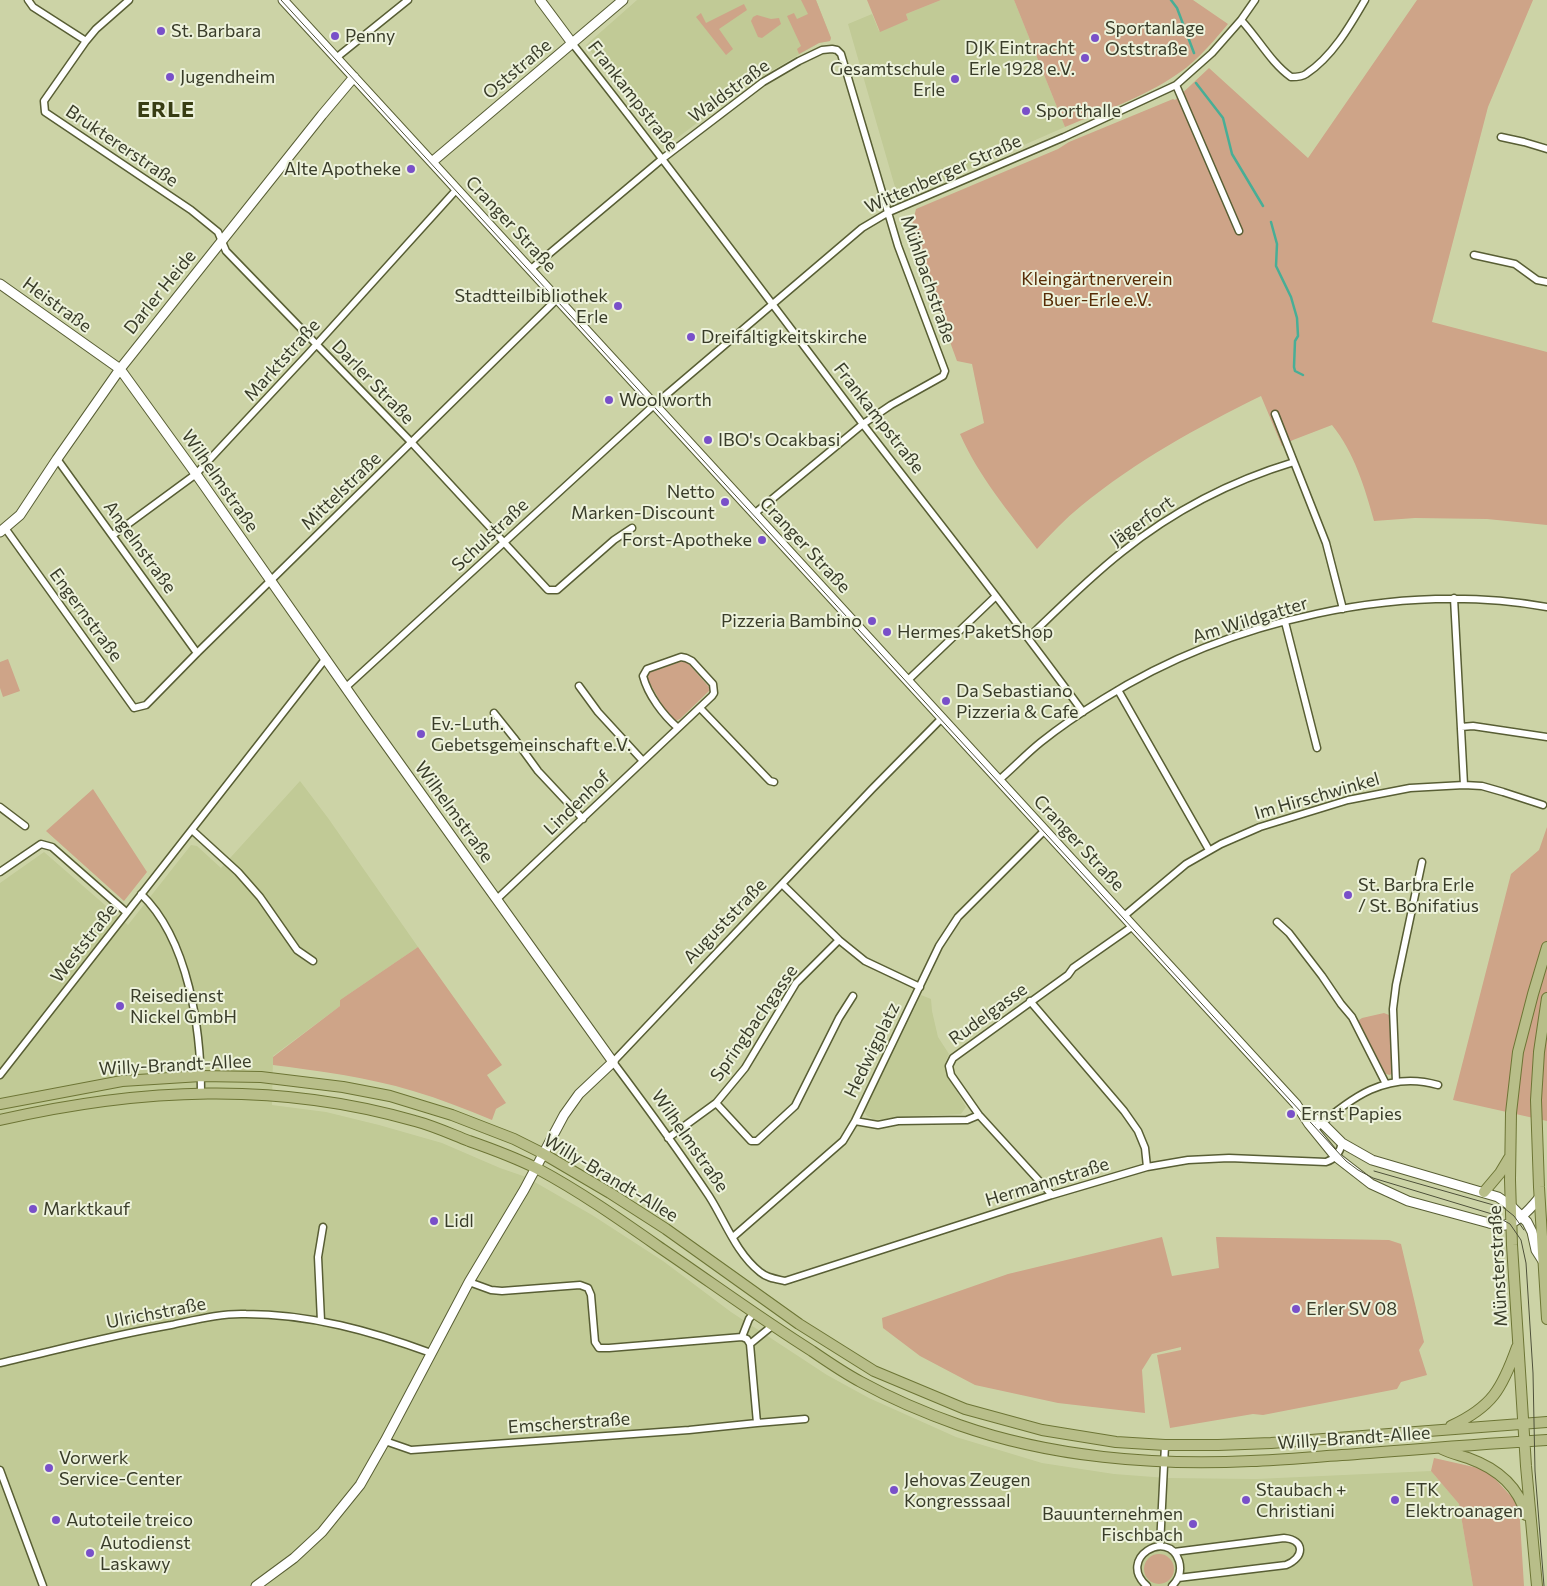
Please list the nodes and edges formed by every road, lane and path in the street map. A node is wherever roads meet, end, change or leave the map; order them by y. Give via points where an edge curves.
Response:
1 (28, 0) edge
2 (129, 0) edge
3 (283, 0) edge
4 (408, 0) edge
5 (540, 0) edge
6 (623, 0) edge
7 (1255, 0) edge
8 (1365, 0) edge
9 (1241, 20) junction
10 (86, 40) junction
11 (572, 43) junction
12 (837, 50) joint
13 (336, 58) junction
14 (354, 78) junction
15 (1176, 85) junction
16 (1501, 138) dead end
17 (1547, 149) edge
18 (662, 159) junction
19 (432, 162) junction
20 (457, 189) junction
21 (888, 212) junction
22 (1239, 231) dead end
23 (221, 242) junction
24 (1474, 254) dead end
25 (531, 269) junction
26 (1547, 282) edge
27 (0, 284) edge
28 (558, 298) junction
29 (772, 304) junction
30 (316, 345) junction
31 (120, 369) junction
32 (654, 404) junction
33 (1275, 414) dead end
34 (863, 424) junction
35 (412, 443) junction
36 (57, 458) junction
37 (1294, 462) junction
38 (196, 474) junction
39 (754, 514) junction
40 (632, 528) dead end
41 (3, 530) edge
42 (113, 535) junction
43 (504, 543) junction
44 (272, 581) junction
45 (996, 596) junction
46 (1454, 598) junction
47 (1547, 607) edge
48 (1343, 609) junction
49 (1285, 622) junction
50 (1029, 637) junction
51 (197, 653) junction
52 (326, 658) junction
53 (907, 681) junction
54 (579, 686) dead end
55 (346, 688) junction
56 (1118, 690) junction
57 (146, 705) joint
58 (700, 708) junction
59 (494, 712) dead end
60 (1083, 712) junction
61 (942, 718) junction
62 (1461, 727) junction
63 (678, 728) junction
64 (1547, 737) edge
65 (1317, 748) dead end
66 (643, 761) junction
67 (999, 780) junction
68 (774, 782) dead end
69 (1464, 785) junction
70 (1543, 805) dead end
71 (0, 807) edge
72 (583, 819) junction
73 (26, 826) dead end
74 (192, 830) junction
75 (1045, 830) junction
76 (1209, 850) junction
77 (1422, 862) dead end
78 (0, 872) edge
79 (782, 884) junction
80 (141, 894) junction
81 (497, 899) junction
82 (126, 912) junction
83 (1124, 916) junction
84 (1277, 922) dead end
85 (1133, 926) junction
86 (839, 940) junction
87 (1547, 947) edge
88 (313, 960) dead end
89 (920, 987) junction
90 (853, 996) dead end
91 (1547, 998) edge
92 (1030, 1001) junction
93 (613, 1062) junction
94 (0, 1075) edge
95 (201, 1076) junction
96 (1396, 1082) junction
97 (1386, 1084) junction
98 (1438, 1085) dead end
99 (201, 1093) junction
100 (716, 1103) junction
101 (0, 1104) edge
102 (1303, 1112) junction
103 (979, 1114) junction
104 (0, 1120) edge
105 (855, 1122) junction
106 (1322, 1123) junction
107 (1314, 1130) junction
108 (668, 1138) junction
109 (1342, 1143) junction
110 (542, 1153) junction
111 (1510, 1154) junction
112 (1335, 1156) junction
113 (1147, 1167) junction
114 (535, 1168) junction
115 (1484, 1192) junction
116 (1052, 1195) junction
117 (1539, 1198) junction
118 (1510, 1206) junction
119 (1522, 1216) junction
120 (1489, 1223) junction
121 (1512, 1223) junction
122 (323, 1227) dead end
123 (733, 1237) junction
124 (1512, 1245) junction
125 (1543, 1261) junction
126 (760, 1273) joint
127 (469, 1282) junction
128 (754, 1313) junction
129 (1547, 1319) edge
130 (321, 1321) junction
131 (772, 1326) junction
132 (742, 1337) junction
133 (1519, 1341) junction
134 (750, 1344) junction
135 (431, 1353) junction
136 (0, 1363) edge
137 (806, 1419) dead end
138 (1547, 1422) edge
139 (757, 1423) junction
140 (1524, 1424) junction
141 (1443, 1430) junction
142 (1547, 1440) edge
143 (385, 1441) junction
144 (1525, 1442) junction
145 (1165, 1445) junction
146 (1441, 1449) junction
147 (1164, 1461) junction
148 (0, 1470) edge
149 (1531, 1530) junction
150 (1160, 1546) junction
151 (1174, 1552) junction
152 (1178, 1578) junction
153 (43, 1586) edge
154 (256, 1586) edge
155 (1147, 1586) edge
156 (1172, 1586) edge
157 (1537, 1586) edge

1 - 10 street via 33,7
2 - 10 street
3 - 13 street, Cranger Straße
4 - 13 street
5 - 11 street, Frankampstraße
6 - 11 street, Oststraße
7 - 9 street, Wittenberger Straße
8 - 9 street via 1326,56 1304,75 1291,77 1283,72
9 - 15 street, Wittenberger Straße via 1212,53
10 - 23 street, Bruktererstraße via 44,101 45,112 190,210 218,232
11 - 18 street, Frankampstraße
11 - 19 street, Oststraße
12 - 18 street, Waldstraße via 822,50 763,82
12 - 21 street, Mühlbachstraße via 843,59
13 - 14 street, Cranger Straße
14 - 19 street, Cranger Straße
14 - 23 street, Darler Heide
15 - 21 street, Wittenberger Straße
15 - 22 street
16 - 17 street
18 - 25 street, Waldstraße
18 - 29 street, Frankampstraße
19 - 20 street, Cranger Straße
20 - 25 street, Cranger Straße
20 - 30 street, Marktstraße
21 - 29 street, Wittenberger Straße via 862,228
21 - 34 street, Mühlbachstraße via 945,371 943,376
23 - 30 street, Darler Straße
23 - 31 street, Darler Heide
24 - 26 street via 1515,264 1537,280
25 - 28 street, Cranger Straße
27 - 31 street, Heistraße
28 - 32 street, Cranger Straße
28 - 35 street, Mittelstraße
29 - 32 street, Wittenberger Straße
29 - 34 street, Frankampstraße
30 - 35 street, Darler Straße
30 - 38 street, Marktstraße
31 - 36 street, Darler Heide
31 - 38 street, Wilhelmstraße
32 - 39 street, Cranger Straße
32 - 43 street, Schulstraße
33 - 37 street
34 - 39 street
34 - 45 street, Frankampstraße
35 - 43 street, Darler Straße
35 - 44 street, Mittelstraße
36 - 41 street, Darler Heide via 20,515
36 - 42 street, Angelnstraße
37 - 48 street via 1326,543
37 - 50 street, Jägerfort via 1227,486 1178,512 1084,584
38 - 42 street, Marktstraße
38 - 44 street, Wilhelmstraße
39 - 53 street, Cranger Straße
40 - 43 street, Darler Straße via 557,590 548,590
41 - 57 street, Engernstraße via 134,708
42 - 51 street, Angelnstraße
43 - 55 street, Schulstraße
44 - 51 street, Mittelstraße
44 - 52 street, Wilhelmstraße
45 - 50 street, Frankampstraße
45 - 53 street
46 - 47 street, Am Wildgatter
46 - 48 street, Am Wildgatter via 1398,600
46 - 62 street
48 - 49 street, Am Wildgatter
49 - 56 street, Am Wildgatter via 1178,659
49 - 65 street
50 - 60 street, Frankampstraße
51 - 57 street, Mittelstraße
52 - 55 street, Wilhelmstraße
52 - 74 street, Weststraße
53 - 61 street, Cranger Straße
54 - 66 street
55 - 81 street, Wilhelmstraße
56 - 60 street, Am Wildgatter
56 - 76 street
58 - 63 street, Lindenhof
58 - 63 street, Lindenhof via 714,693 713,684 692,661 680,657 647,669 643,676 645,684 658,706
58 - 68 street via 770,782
59 - 72 street via 538,771
60 - 67 street, Am Wildgatter via 1041,742
61 - 67 street, Cranger Straße
61 - 79 street, Auguststraße
62 - 64 street
62 - 69 street
63 - 66 street, Lindenhof
66 - 72 street, Lindenhof
67 - 75 street, Cranger Straße
69 - 70 street, Im Hirschwinkel via 1482,786
69 - 76 street, Im Hirschwinkel via 1410,788 1348,800 1260,827
71 - 73 street
72 - 81 street, Lindenhof
74 - 80 street, Weststraße
74 - 88 street via 238,872 297,950
75 - 83 street, Cranger Straße
75 - 89 street, Hedwigplatz via 958,917 939,946
76 - 83 street, Im Hirschwinkel via 1186,864
77 - 96 street via 1392,1009
78 - 82 street via 41,844 52,847
79 - 86 street
79 - 93 street, Auguststraße
80 - 82 street, Weststraße
80 - 95 street via 164,925 183,965 197,1028
81 - 93 street, Wilhelmstraße
82 - 94 street, Weststraße
83 - 85 street, Cranger Straße
84 - 97 street via 1352,1017
85 - 92 street, Rudelgasse
85 - 102 street, Cranger Straße
86 - 89 street via 865,960
86 - 100 street, Springbachgasse via 796,983 745,1068
87 - 111 main road, Münsterstraße via 1518,1052 1511,1104
89 - 105 street, Hedwigplatz
90 - 100 street via 795,1106 757,1141 751,1141
91 - 117 main road via 1536,1100
92 - 103 street, Rudelgasse via 953,1058 949,1066 951,1075
92 - 113 street via 1124,1111 1145,1148
93 - 108 street, Wilhelmstraße
93 - 110 street, Auguststraße via 579,1094
95 - 99 street
95 - 101 main road, Willy-Brandt-Allee via 122,1081
95 - 110 main road, Willy-Brandt-Allee via 302,1081 390,1096 452,1115
96 - 97 street
96 - 98 street via 1422,1080
97 - 106 street via 1350,1100
99 - 104 main road, Willy-Brandt-Allee via 141,1096
99 - 114 main road, Willy-Brandt-Allee via 262,1094 321,1100 372,1110 419,1122
100 - 108 street, Springbachgasse
102 - 106 street, Cranger Straße
102 - 107 street, Cranger Straße
103 - 105 street, Hedwigplatz via 967,1120 898,1121 878,1126
103 - 116 street, Rudelgasse
105 - 123 street via 843,1141
106 - 107 street
106 - 109 street, Cranger Straße
107 - 112 street, Cranger Straße
108 - 123 street, Wilhelmstraße
109 - 112 street
109 - 115 street, Cranger Straße via 1389,1166
110 - 114 street
110 - 145 main road, Willy-Brandt-Allee via 666,1229 799,1324 874,1371 965,1409 1042,1430 1116,1442
111 - 115 main road
111 - 118 main road, Münsterstraße
112 - 113 street, Hermannstraße via 1326,1162 1229,1158
112 - 120 street, Cranger Straße via 1362,1178 1389,1193
113 - 116 street, Hermannstraße
114 - 127 street
114 - 128 main road, Willy-Brandt-Allee via 591,1202
115 - 118 street, Cranger Straße
116 - 126 street, Hermannstraße via 785,1281
117 - 119 street
117 - 125 main road
118 - 119 street, Cranger Straße
118 - 121 main road, Münsterstraße
119 - 121 street
119 - 125 street, Cranger Straße via 1530,1227 1536,1250
120 - 121 street, Cranger Straße via 1504,1226
120 - 124 street via 1505,1233
121 - 124 main road, Münsterstraße
122 - 130 street via 318,1256
123 - 126 street, Wilhelmstraße via 740,1252
124 - 133 main road, Münsterstraße
125 - 129 main road
127 - 132 street via 502,1291 580,1285 588,1288 595,1342 599,1348
127 - 135 street
128 - 131 main road, Willy-Brandt-Allee
128 - 132 street
130 - 135 street, Ulrichstraße
130 - 136 street, Ulrichstraße via 245,1314 206,1318
131 - 134 street
131 - 147 main road, Willy-Brandt-Allee via 857,1380 910,1406 963,1426 1039,1446 1113,1458
132 - 134 street
133 - 140 main road, Münsterstraße
133 - 141 main road via 1495,1395 1482,1408
134 - 139 street
135 - 143 street
137 - 139 street, Emscherstraße
138 - 140 main road, Willy-Brandt-Allee
139 - 143 street, Emscherstraße via 411,1450
140 - 141 main road, Willy-Brandt-Allee
140 - 144 main road, Münsterstraße
141 - 145 main road, Willy-Brandt-Allee via 1272,1443
142 - 144 main road, Willy-Brandt-Allee
143 - 154 street via 360,1485 322,1532
144 - 146 main road, Willy-Brandt-Allee
144 - 149 main road, Münsterstraße
145 - 147 street
146 - 147 main road, Willy-Brandt-Allee via 1251,1461
146 - 149 main road via 1500,1474 1514,1488 1523,1504
147 - 150 street
148 - 153 street
149 - 157 main road, Münsterstraße
150 - 151 street
150 - 155 street via 1147,1550 1138,1561 1139,1575
151 - 152 street via 1181,1568
151 - 152 street via 1284,1538 1293,1539 1300,1550 1294,1562 1286,1565
152 - 156 street

